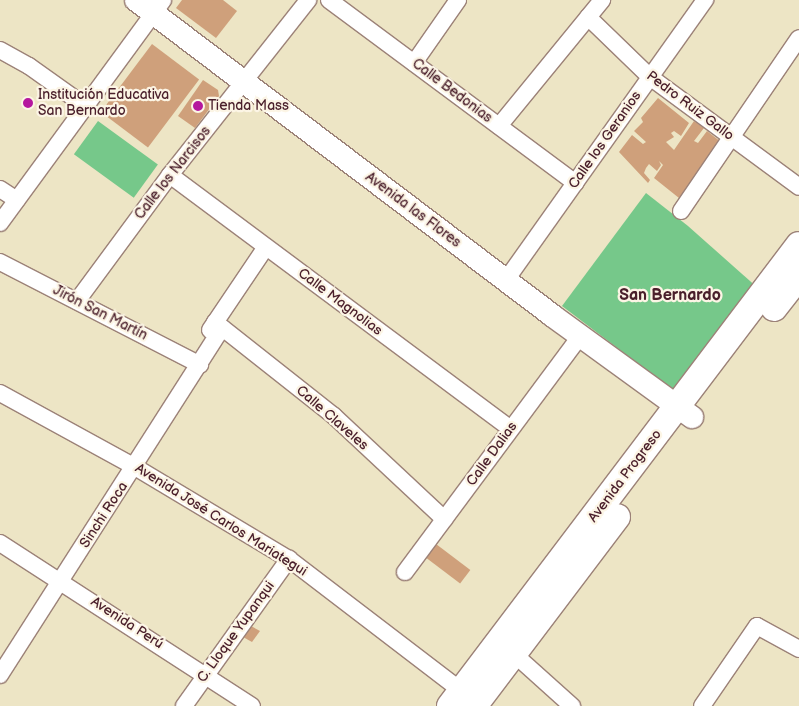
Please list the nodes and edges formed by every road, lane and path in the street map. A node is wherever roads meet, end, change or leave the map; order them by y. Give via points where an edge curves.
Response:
1 (308, 0) edge
2 (329, 0) edge
3 (458, 0) edge
4 (705, 0) edge
5 (599, 1) edge
6 (151, 4) edge
7 (588, 17) junction
8 (799, 38) edge
9 (0, 50) edge
10 (414, 63) junction
11 (650, 77) junction
12 (245, 83) junction
13 (85, 106) junction
14 (499, 126) junction
15 (732, 138) junction
16 (170, 175) junction
17 (575, 183) junction
18 (799, 187) edge
19 (0, 189) edge
20 (17, 200) junction
21 (681, 211) dead end
22 (0, 223) edge
23 (799, 245) edge
24 (266, 247) junction
25 (0, 262) edge
26 (799, 276) edge
27 (506, 280) junction
28 (77, 301) junction
29 (218, 325) junction
30 (580, 336) junction
31 (195, 362) junction
32 (0, 393) edge
33 (685, 411) junction
34 (510, 428) junction
35 (135, 467) junction
36 (444, 520) junction
37 (0, 543) edge
38 (289, 559) junction
39 (405, 572) dead end
40 (62, 581) junction
41 (799, 648) edge
42 (514, 654) junction
43 (206, 675) junction
44 (0, 676) edge
45 (466, 701) edge
46 (184, 706) edge
47 (252, 706) edge
48 (572, 706) edge
49 (702, 706) edge

1 - 12 street, Calle los Narcisos
2 - 10 street, Calle Bedonias
3 - 10 street
4 - 11 street, Calle los Geranios
5 - 7 street
6 - 12 street, Avenida las Flores
6 - 13 street
7 - 11 street, Pedro Ruiz Gallo
7 - 14 street
8 - 15 street
9 - 13 street via 29,66
10 - 14 street, Calle Bedonias
11 - 15 street, Pedro Ruiz Gallo
11 - 17 street, Calle los Geranios
12 - 16 street, Calle los Narcisos
12 - 27 street, Avenida las Flores
13 - 20 street
14 - 17 street, Calle Bedonias
15 - 18 street, Pedro Ruiz Gallo
15 - 21 street
16 - 24 street, Calle Magnolias
16 - 28 street, Calle los Narcisos
17 - 27 street, Calle los Geranios
19 - 20 street
20 - 22 street
23 - 33 main road, Avenida Progreso
24 - 29 street, Sinchi Roca
24 - 34 street, Calle Magnolias
25 - 28 street, Jirón San Martín
26 - 33 main road, Avenida Progreso
27 - 30 street, Avenida las Flores
28 - 31 street, Jirón San Martín
29 - 31 street, Sinchi Roca
29 - 36 street, Calle Claveles via 334,416
30 - 33 street, Avenida las Flores
30 - 34 street, Calle Dalias
31 - 35 street, Sinchi Roca
32 - 35 street, Avenida José Carlos Mariategui
33 - 42 main road, Avenida Progreso
33 - 45 main road, Avenida Progreso
34 - 36 street, Calle Dalias
35 - 38 street, Avenida José Carlos Mariategui
35 - 40 street, Sinchi Roca
36 - 39 street, Calle Dalias
37 - 40 street, Avenida Perú
38 - 43 street, C. Lloque Yupanqui
38 - 45 street, Avenida José Carlos Mariategui
40 - 43 street, Avenida Perú
40 - 44 street, Sinchi Roca
41 - 49 street via 757,626
42 - 45 main road, Avenida Progreso
42 - 48 street
43 - 46 street, C. Lloque Yupanqui
43 - 47 street, Avenida Perú

